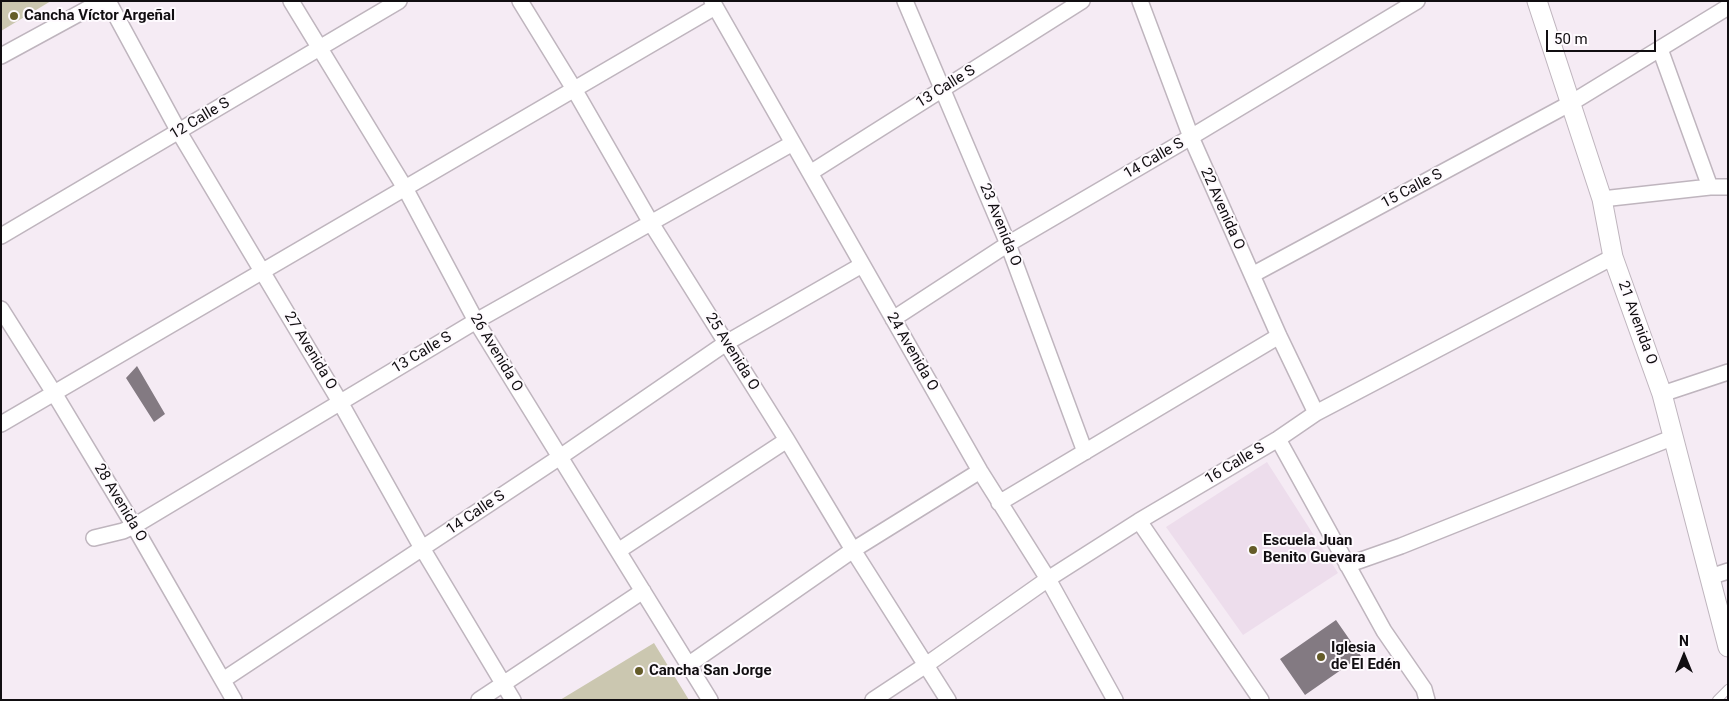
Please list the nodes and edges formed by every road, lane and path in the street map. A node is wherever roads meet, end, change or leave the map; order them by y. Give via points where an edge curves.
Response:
1 (102, 1) edge
2 (108, 1) edge
3 (291, 1) edge
4 (399, 1) edge
5 (520, 1) edge
6 (905, 1) edge
7 (1082, 1) edge
8 (1140, 1) edge
9 (1418, 1) edge
10 (1537, 1) edge
11 (713, 4) edge
12 (1728, 7) edge
13 (320, 48) junction
14 (1660, 49) junction
15 (1, 56) edge
16 (574, 89) junction
17 (942, 89) junction
18 (1572, 103) junction
19 (179, 132) junction
20 (1191, 137) junction
21 (792, 142) junction
22 (810, 173) junction
23 (1710, 187) junction
24 (1728, 187) edge
25 (405, 188) junction
26 (1602, 199) junction
27 (651, 223) junction
28 (1, 236) edge
29 (1008, 244) junction
30 (1613, 257) junction
31 (862, 265) junction
32 (262, 271) junction
33 (1252, 275) junction
34 (1, 309) edge
35 (893, 319) junction
36 (476, 321) junction
37 (1279, 336) junction
38 (726, 343) junction
39 (1728, 372) edge
40 (54, 393) junction
41 (1662, 394) junction
42 (340, 402) junction
43 (1316, 413) junction
44 (1, 424) edge
45 (1674, 437) junction
46 (1278, 439) junction
47 (788, 440) junction
48 (1085, 452) junction
49 (560, 457) junction
50 (980, 471) junction
51 (1000, 503) junction
52 (1139, 521) junction
53 (134, 526) junction
54 (94, 538) dead end
55 (422, 548) junction
56 (853, 550) junction
57 (618, 551) junction
58 (1347, 565) junction
59 (1728, 570) edge
60 (1710, 577) junction
61 (1048, 579) junction
62 (642, 590) junction
63 (1728, 647) edge
64 (688, 664) junction
65 (926, 664) junction
66 (223, 680) junction
67 (503, 683) junction
68 (1728, 689) edge
69 (234, 700) edge
70 (479, 700) edge
71 (513, 700) edge
72 (710, 700) edge
73 (873, 700) edge
74 (948, 700) edge
75 (1115, 700) edge
76 (1261, 700) edge
77 (1427, 700) edge
78 (1717, 700) edge

1 - 15 street
2 - 19 street, 27 Avenida O
3 - 13 street, 26 Avenida O
4 - 13 street, 12 Calle S
5 - 16 street, 25 Avenida O
6 - 17 street, 23 Avenida O
7 - 17 street, 13 Calle S
8 - 20 street, 22 Avenida O
9 - 20 street, 14 Calle S
10 - 18 street, 21 Avenida O
11 - 16 street
11 - 21 street, 24 Avenida O
12 - 14 street, 15 Calle S
13 - 19 street, 12 Calle S
13 - 25 street, 26 Avenida O
14 - 18 street, 15 Calle S
14 - 23 street
16 - 25 street
16 - 27 street, 25 Avenida O
17 - 22 street, 13 Calle S
17 - 29 street, 23 Avenida O
18 - 26 street, 21 Avenida O
18 - 33 street, 15 Calle S
19 - 28 street, 12 Calle S
19 - 32 street, 27 Avenida O
20 - 29 street, 14 Calle S
20 - 33 street, 22 Avenida O
21 - 22 street, 24 Avenida O
21 - 27 street, 13 Calle S
22 - 31 street, 24 Avenida O
23 - 24 street
23 - 26 street
25 - 32 street
25 - 36 street, 26 Avenida O
26 - 30 street, 21 Avenida O
27 - 36 street, 13 Calle S
27 - 38 street, 25 Avenida O
29 - 35 street, 14 Calle S
29 - 48 street, 23 Avenida O
30 - 41 street, 21 Avenida O
30 - 43 street, 16 Calle S
31 - 35 street, 24 Avenida O
31 - 38 street, 14 Calle S
32 - 40 street
32 - 42 street, 27 Avenida O
33 - 37 street, 22 Avenida O
34 - 40 street, 28 Avenida O
35 - 50 street, 24 Avenida O
36 - 42 street, 13 Calle S
36 - 49 street, 26 Avenida O
37 - 43 street, 22 Avenida O
37 - 48 street
38 - 47 street, 25 Avenida O
38 - 49 street, 14 Calle S
39 - 41 street
40 - 44 street
40 - 53 street, 28 Avenida O
41 - 45 street, 21 Avenida O
42 - 53 street, 13 Calle S
42 - 55 street, 27 Avenida O
43 - 46 street, 16 Calle S
45 - 58 street
45 - 60 street, 21 Avenida O
46 - 52 street, 16 Calle S
46 - 58 street
47 - 56 street, 25 Avenida O
47 - 57 street
48 - 51 street
49 - 55 street, 14 Calle S
49 - 57 street, 26 Avenida O
50 - 51 street, 24 Avenida O
50 - 56 street
51 - 61 street, 24 Avenida O
52 - 61 street, 16 Calle S
52 - 76 street
53 - 54 street, 13 Calle S
53 - 66 street, 28 Avenida O
55 - 66 street, 14 Calle S
55 - 67 street, 27 Avenida O
56 - 64 street
56 - 65 street, 25 Avenida O
57 - 62 street, 26 Avenida O
58 - 77 street via 1384,631 1424,689
59 - 60 street
60 - 63 street, 21 Avenida O
61 - 65 street, 16 Calle S
61 - 75 street, 24 Avenida O
62 - 64 street, 26 Avenida O
62 - 67 street
64 - 72 street, 26 Avenida O
65 - 73 street, 16 Calle S
65 - 74 street, 25 Avenida O
66 - 69 street, 28 Avenida O
67 - 70 street
67 - 71 street, 27 Avenida O
68 - 78 lane

